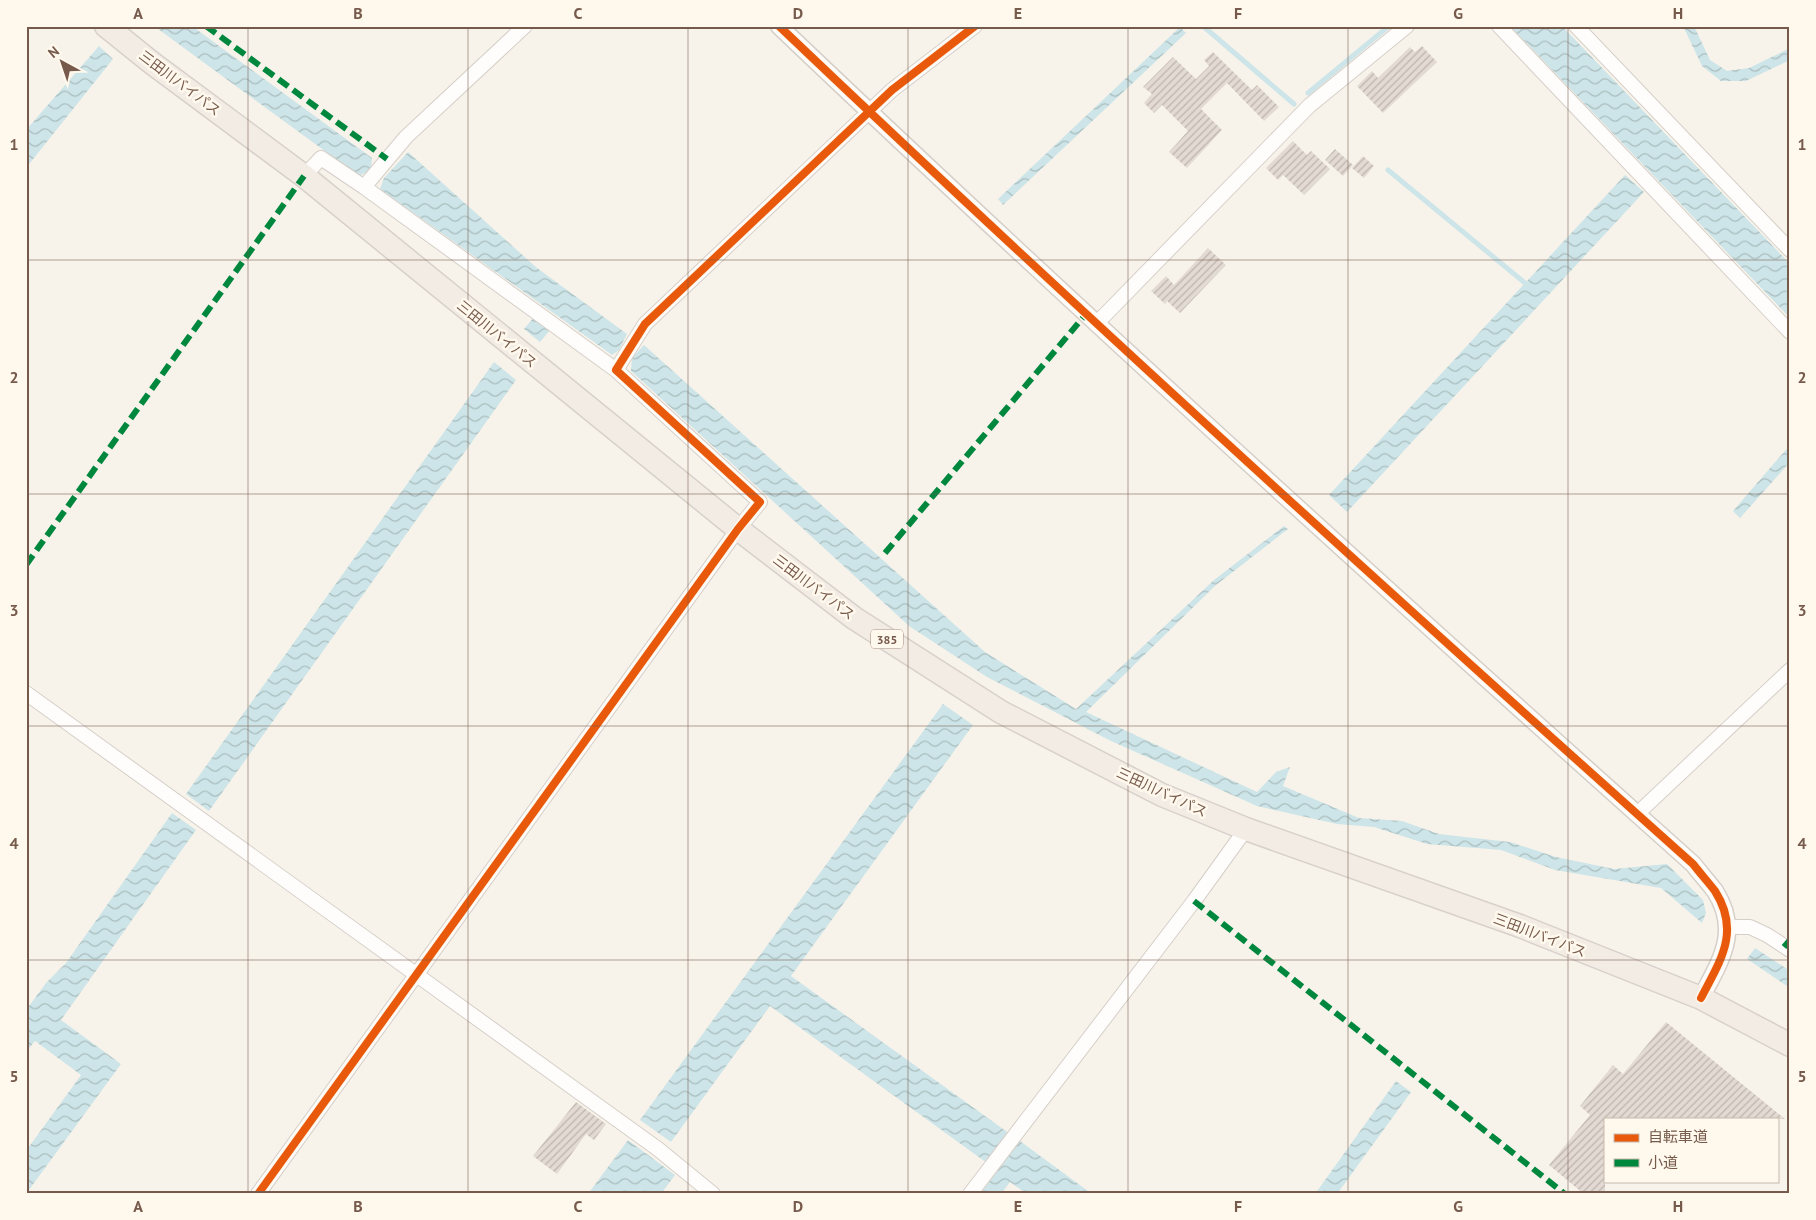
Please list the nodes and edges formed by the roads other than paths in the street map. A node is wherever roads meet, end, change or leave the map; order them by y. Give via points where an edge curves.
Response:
1 (106, 26) edge
2 (525, 26) edge
3 (779, 26) edge
4 (975, 26) edge
5 (1407, 26) edge
6 (1499, 26) edge
7 (1576, 26) edge
8 (869, 112) junction
9 (304, 176) junction
10 (364, 187) junction
11 (1790, 250) edge
12 (1096, 324) junction
13 (1790, 332) edge
14 (616, 370) junction
15 (738, 529) junction
16 (1790, 670) edge
17 (26, 693) edge
18 (1637, 814) junction
19 (1246, 829) junction
20 (1728, 926) junction
21 (1790, 950) edge
22 (417, 974) junction
23 (1701, 998) junction
24 (1790, 1045) edge
25 (258, 1194) edge
26 (713, 1194) edge
27 (970, 1194) edge

1 - 9 highway, 三田川バイパス / 385
2 - 10 street via 406,137
3 - 8 street
4 - 8 street via 892,90
5 - 12 street via 1309,106
6 - 13 street
7 - 11 street
8 - 12 street
8 - 14 street via 645,324
9 - 10 street via 321,158
9 - 15 highway, 三田川バイパス / 385
10 - 14 street
12 - 18 street
14 - 15 street via 760,502
15 - 19 highway, 三田川バイパス / 385 via 854,618 1001,712 1162,794
15 - 22 street
16 - 18 street
17 - 22 street
18 - 20 street via 1693,864 1715,892
19 - 23 highway, 三田川バイパス / 385 via 1520,926
19 - 27 street
20 - 21 street via 1750,927
20 - 23 street via 1726,946
22 - 25 street
22 - 26 street via 658,1148
23 - 24 highway, 三田川バイパス / 385

